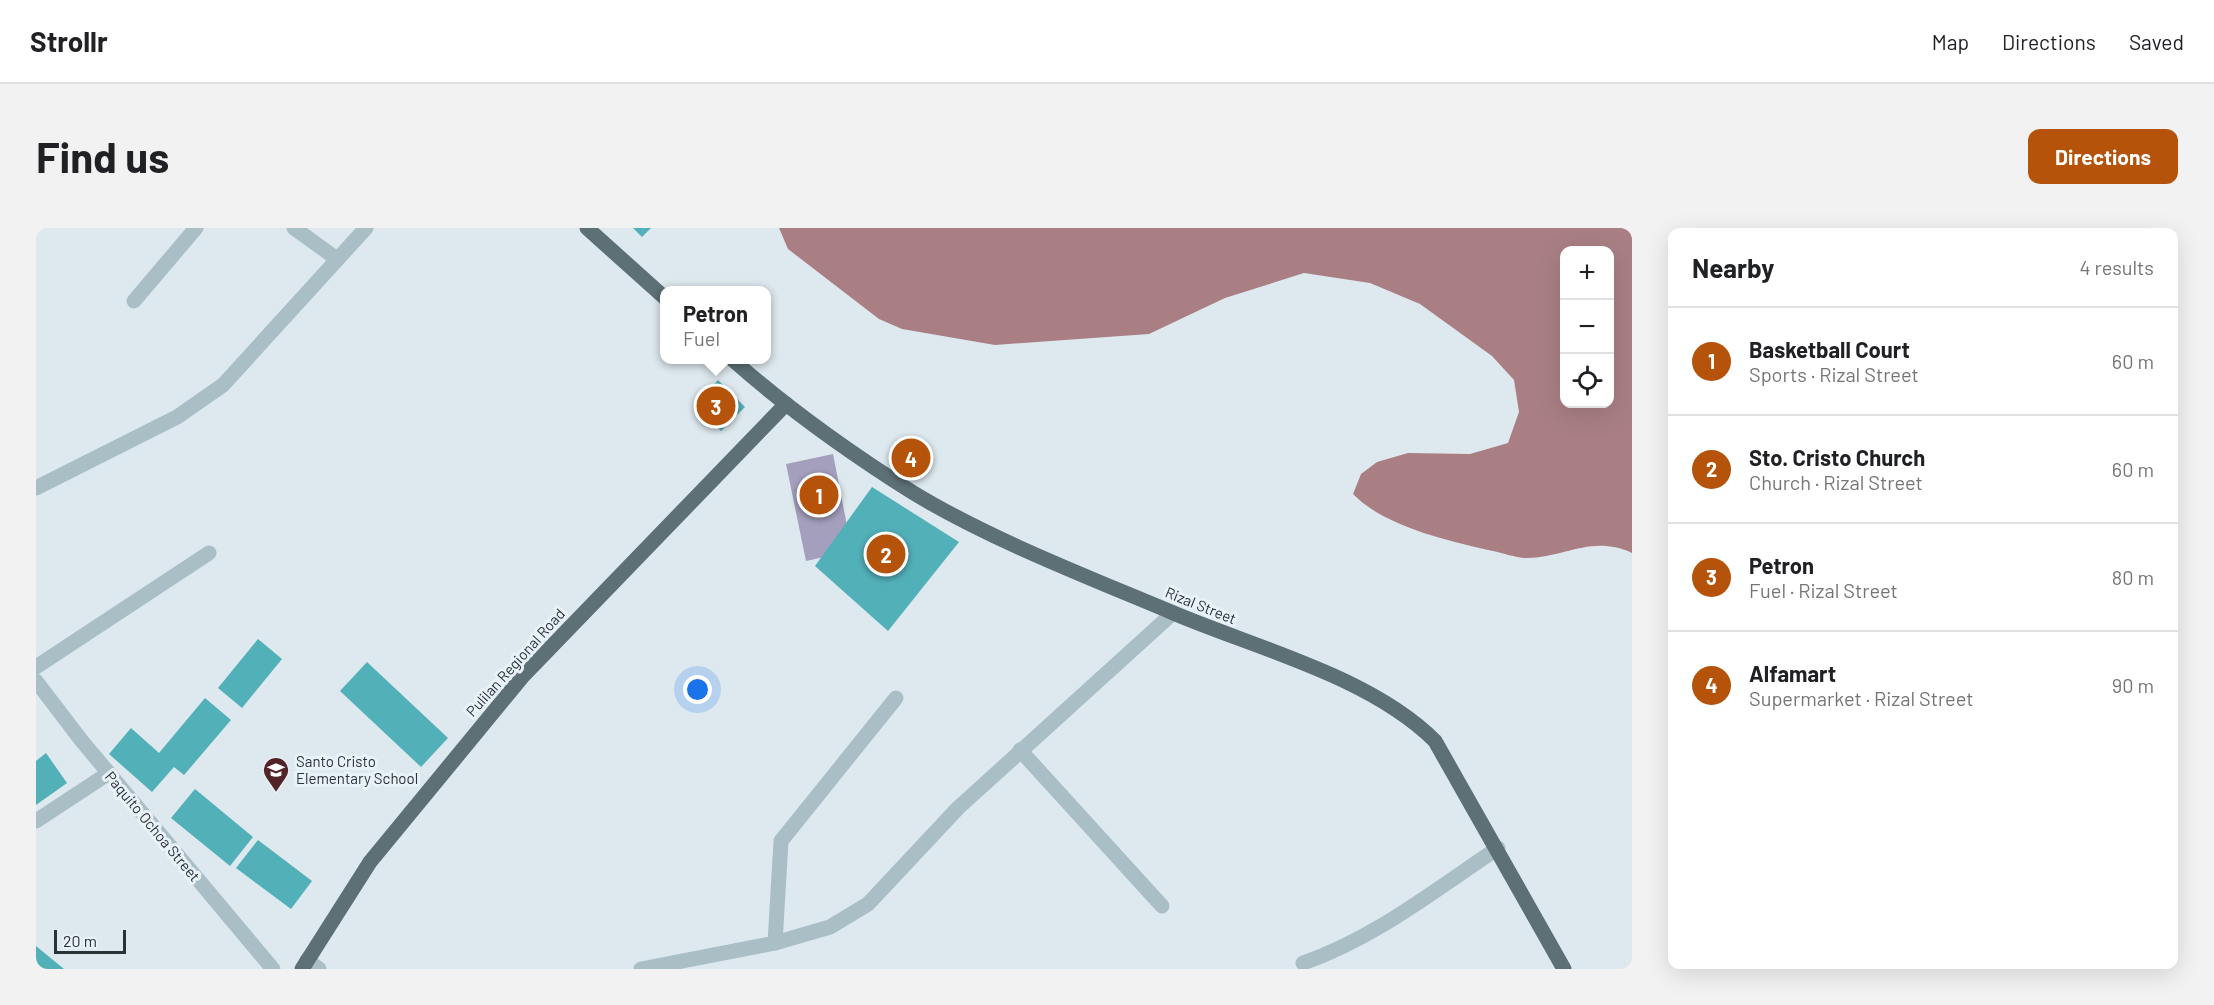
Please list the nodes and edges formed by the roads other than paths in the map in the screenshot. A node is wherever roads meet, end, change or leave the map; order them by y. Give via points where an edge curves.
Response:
1 (196, 228) edge
2 (294, 228) edge
3 (366, 228) edge
4 (587, 228) edge
5 (338, 259) junction
6 (660, 294) edge
7 (134, 301) dead end
8 (738, 364) edge
9 (786, 404) junction
10 (36, 488) edge
11 (209, 553) dead end
12 (1173, 613) junction
13 (36, 667) edge
14 (36, 681) edge
15 (896, 698) dead end
16 (1020, 750) junction
17 (109, 774) junction
18 (36, 821) edge
19 (1498, 848) junction
20 (1162, 906) dead end
21 (775, 943) junction
22 (1303, 963) dead end
23 (309, 966) edge
24 (273, 969) edge
25 (641, 969) edge
26 (1564, 969) edge

1 - 7 street
2 - 5 street
3 - 5 street
4 - 6 main road
5 - 10 street via 223,385 177,417
8 - 9 main road, Rizal Street
9 - 12 main road, Rizal Street via 913,492 1004,539
9 - 23 main road, Pulilan Regional Road via 523,676 370,862
11 - 13 street
12 - 16 street
12 - 19 main road, Rizal Street via 1359,688 1416,722 1435,741
14 - 17 street, Paquito Ochoa Street
15 - 21 street via 780,841
16 - 20 street
16 - 21 street via 958,808 868,904 830,927
17 - 18 street
17 - 24 street, Paquito Ochoa Street
19 - 22 street via 1367,935
19 - 26 main road, Rizal Street
21 - 25 street

